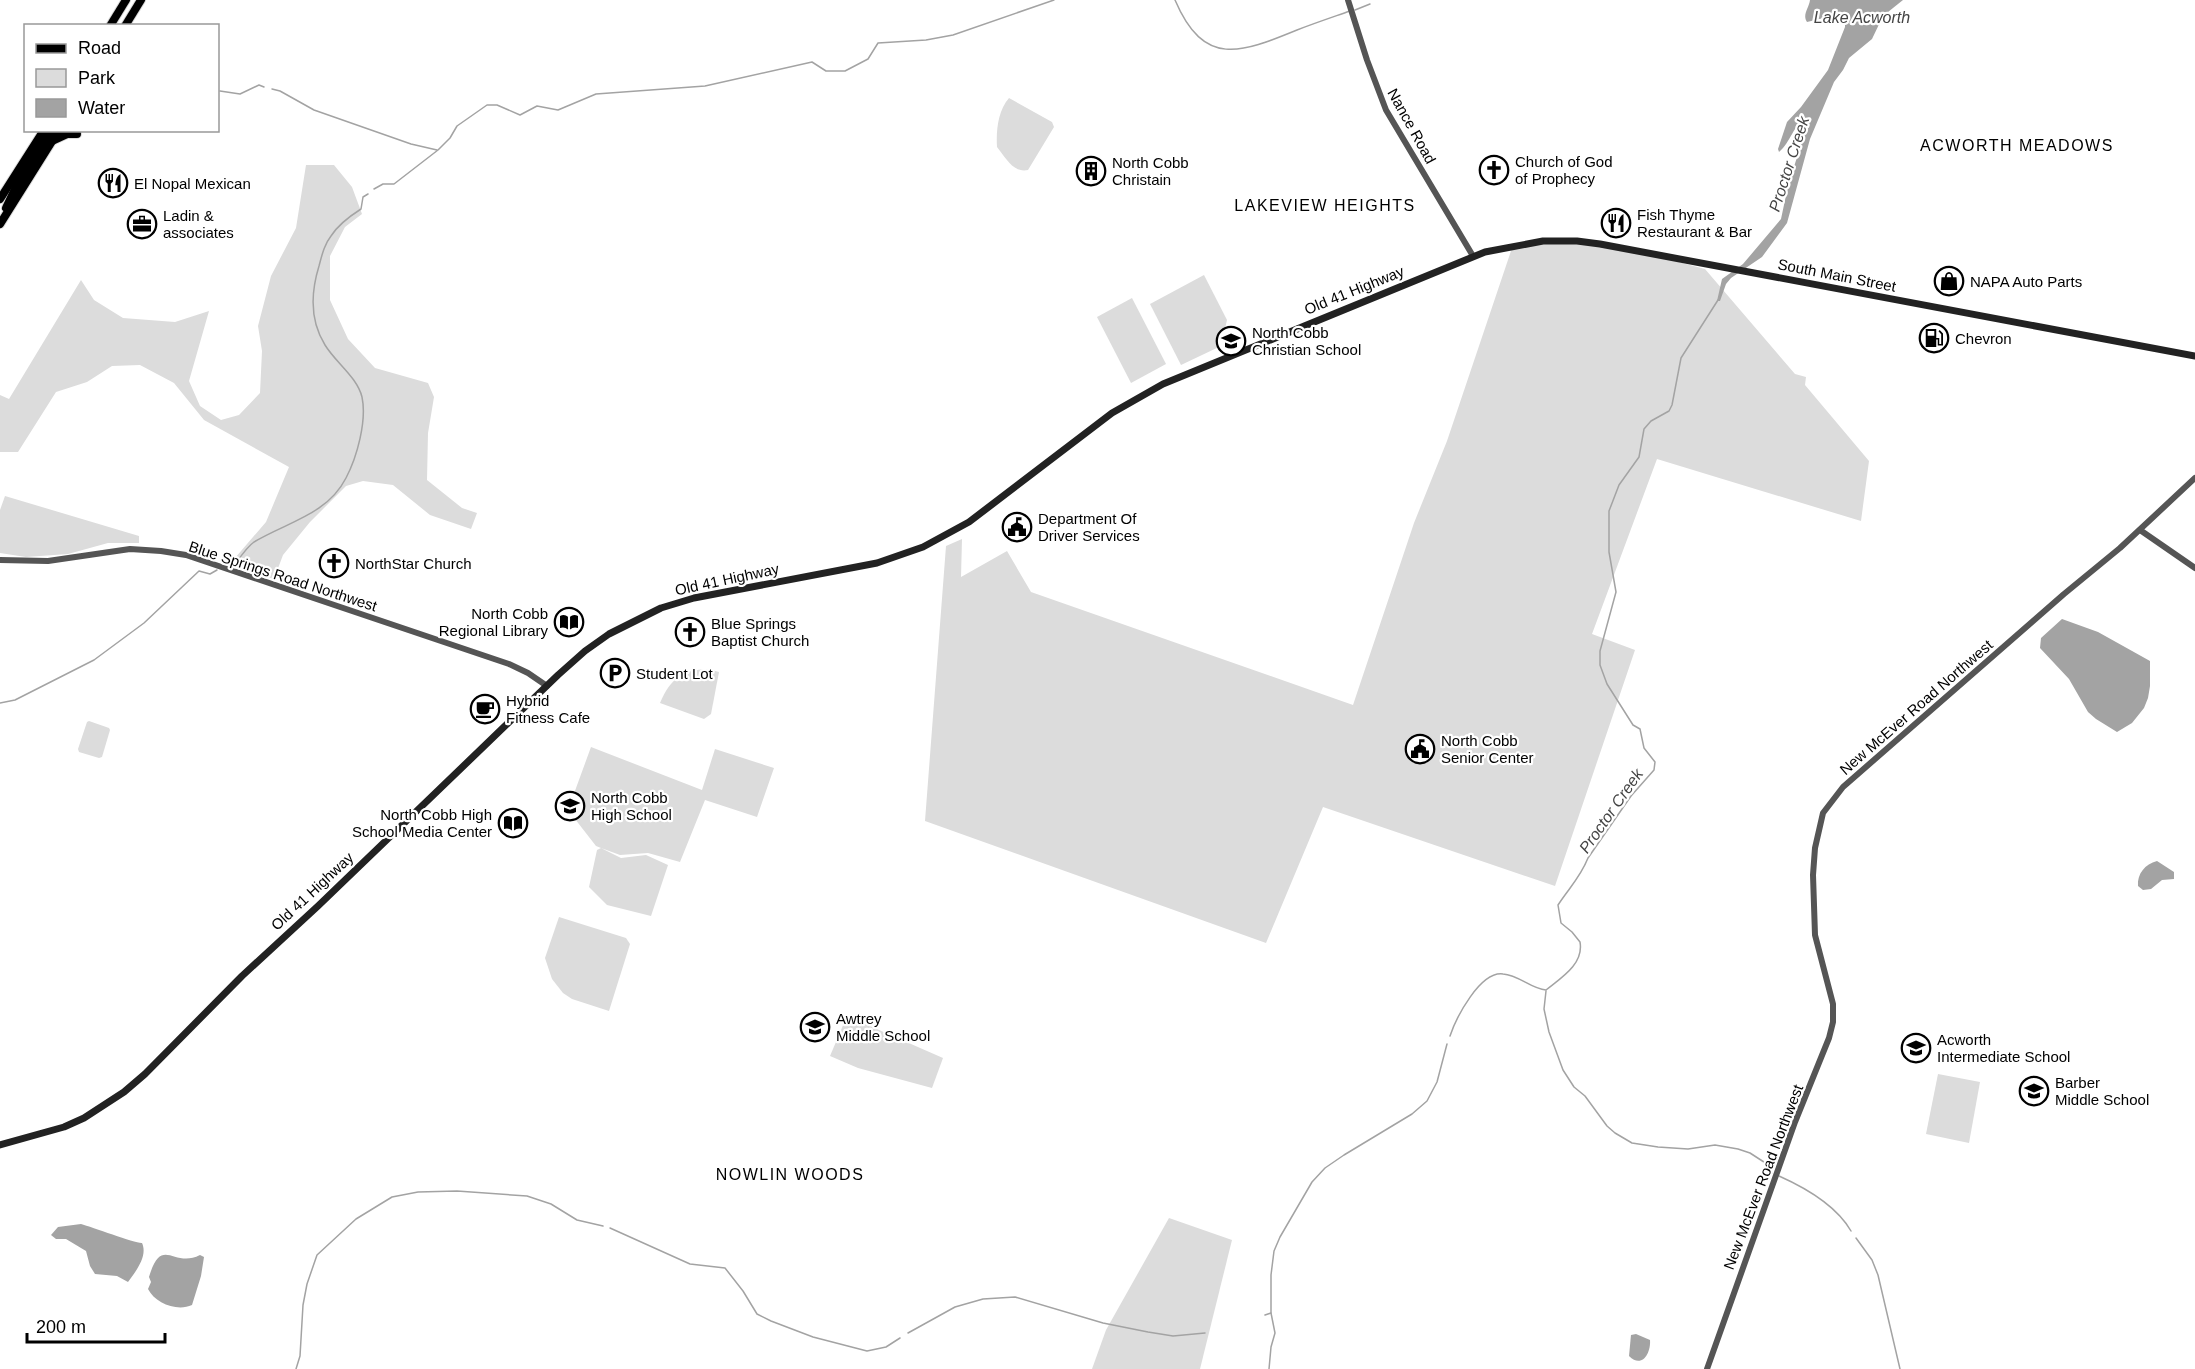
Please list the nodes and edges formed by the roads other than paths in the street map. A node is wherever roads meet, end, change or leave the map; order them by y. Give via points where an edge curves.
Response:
1 (126, 0) edge
2 (141, 0) edge
3 (1348, 0) edge
4 (111, 24) edge
5 (126, 24) edge
6 (50, 132) edge
7 (58, 132) edge
8 (76, 132) edge
9 (41, 133) edge
10 (52, 141) junction
11 (0, 200) edge
12 (2, 221) edge
13 (1473, 256) junction
14 (2195, 356) edge
15 (2195, 478) edge
16 (2140, 530) junction
17 (0, 560) edge
18 (2195, 568) edge
19 (547, 686) junction
20 (0, 1145) edge
21 (1707, 1369) edge

1 - 4 main road
2 - 5 main road
3 - 13 street, Nance Road via 1386,110
6 - 12 main road via 17,185
7 - 10 main road
8 - 10 main road
9 - 11 main road
10 - 12 main road
13 - 14 main road, South Main Street via 1521,244 1577,241
13 - 19 main road, Old 41 Highway via 1181,375 1146,393 1112,413 969,522 923,547 877,563 694,598 661,608 609,634
15 - 16 street, New McEver Road Northwest
16 - 18 street
16 - 21 street, New McEver Road Northwest via 1843,787 1823,813 1813,875 1815,934 1833,1004 1833,1022
17 - 19 street, Blue Springs Road Northwest via 48,561 130,549 186,555 509,664
19 - 20 main road, Old 41 Highway via 124,1092 64,1127

